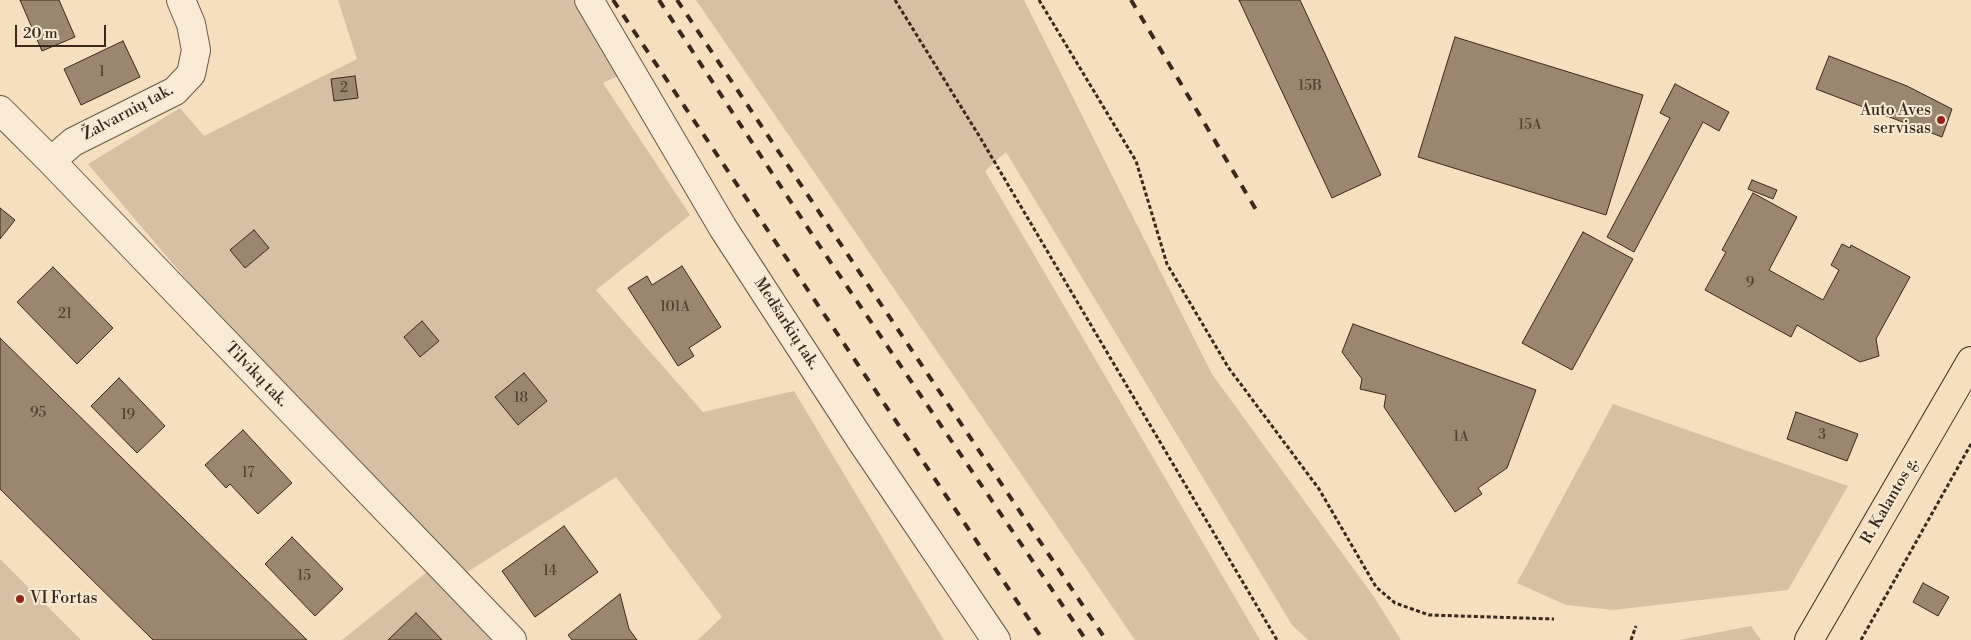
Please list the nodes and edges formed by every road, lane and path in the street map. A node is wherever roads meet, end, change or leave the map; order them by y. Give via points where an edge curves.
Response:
1 (181, 0) edge
2 (589, 0) edge
3 (895, 0) edge
4 (1039, 0) edge
5 (0, 110) edge
6 (51, 161) junction
7 (1971, 361) edge
8 (1971, 444) edge
9 (1554, 619) dead end
10 (1636, 626) dead end
11 (512, 640) edge
12 (996, 640) edge
13 (1277, 640) edge
14 (1631, 640) edge
15 (1808, 640) edge
16 (1861, 640) edge

1 - 6 street, Žalvarnių tak. via 192,24 196,50 191,74 175,91 73,142
2 - 12 street, Medšarkių tak. via 723,228
3 - 13 path
4 - 9 path via 1136,161 1167,264 1228,367 1319,489 1376,587 1394,603 1429,615
5 - 6 street, Tilvikų tak.
6 - 11 street, Tilvikų tak.
7 - 15 main road, R. Kalantos g.
8 - 16 path
10 - 14 path

